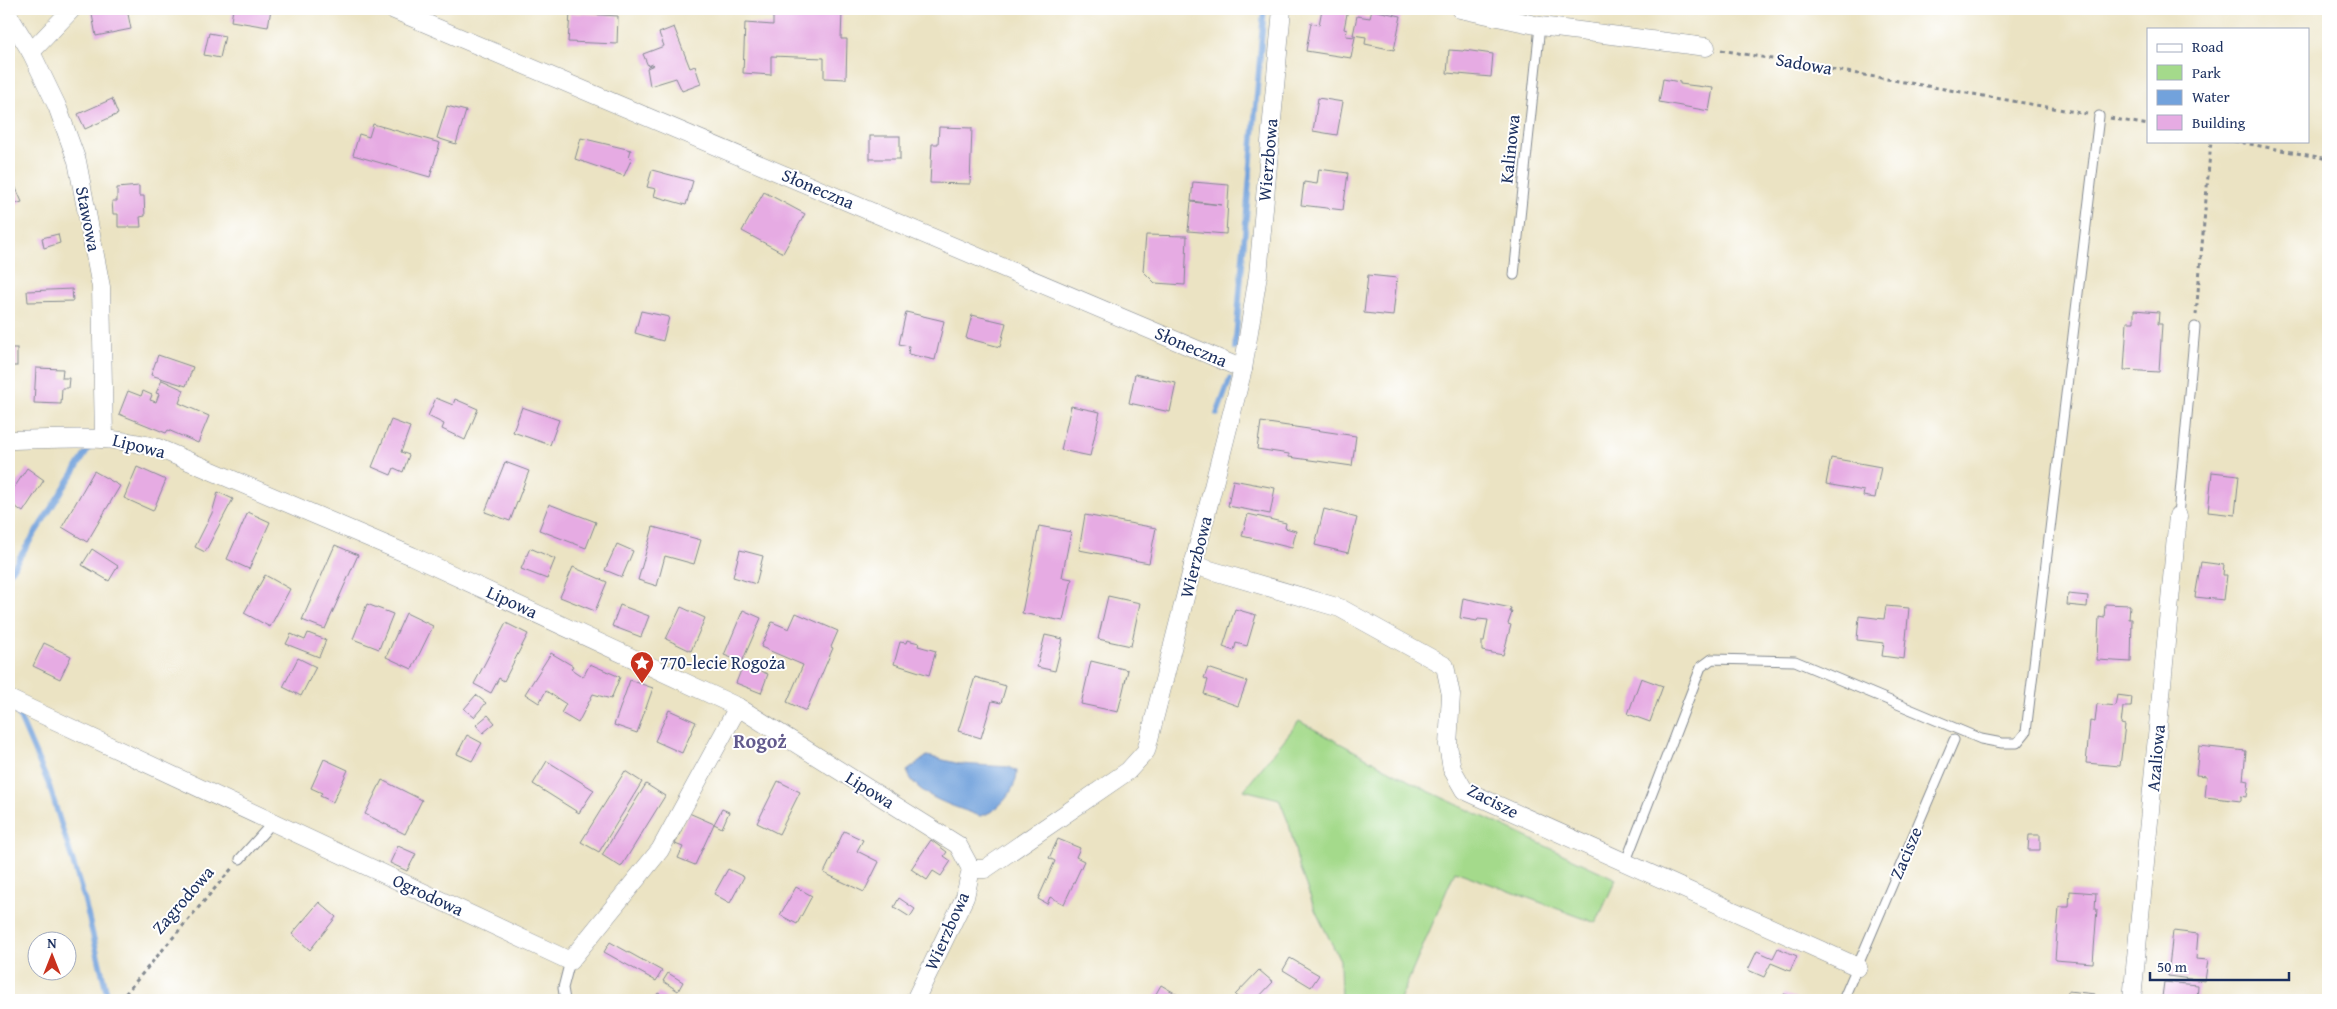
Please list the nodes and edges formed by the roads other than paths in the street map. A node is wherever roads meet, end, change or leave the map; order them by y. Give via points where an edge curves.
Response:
1 (72, 9) edge
2 (392, 9) edge
3 (1282, 9) edge
4 (1460, 9) edge
5 (9, 16) edge
6 (1540, 26) junction
7 (1706, 47) road end
8 (31, 52) junction
9 (2099, 116) road end
10 (1514, 275) dead end
11 (2195, 327) road end
12 (1243, 369) junction
13 (104, 438) junction
14 (9, 440) edge
15 (2178, 516) joint
16 (1194, 566) junction
17 (9, 700) edge
18 (738, 707) junction
19 (1954, 740) dead end
20 (273, 822) junction
21 (240, 859) road end
22 (1626, 862) junction
23 (971, 870) junction
24 (570, 961) junction
25 (1858, 967) junction
26 (565, 1000) edge
27 (915, 1000) edge
28 (1843, 1000) edge
29 (2132, 1000) edge

1 - 8 street
2 - 12 street, Słoneczna
3 - 12 street, Wierzbowa via 1258,275
4 - 6 street
5 - 8 street, Stawowa
6 - 7 street
6 - 10 lane, Kalinowa
8 - 13 street, Stawowa via 57,106 77,161 99,277
9 - 22 lane via 2026,732 2017,743 1981,739 1795,661 1712,659 1701,667
11 - 15 lane
12 - 16 street, Wierzbowa
13 - 14 street, Lipowa
13 - 18 street, Lipowa via 129,440 158,448 394,548
15 - 29 street, Azaliowa
16 - 22 street, Zacisze via 1340,608 1445,666 1451,695 1448,746 1452,769 1464,790
16 - 23 street, Wierzbowa via 1146,751 1128,770 985,869
17 - 20 street, Ogrodowa
18 - 23 street, Lipowa via 958,845
18 - 24 street via 660,850
19 - 25 lane, Zacisze
20 - 21 lane
20 - 24 street, Ogrodowa
22 - 25 street, Zacisze
23 - 27 street, Wierzbowa via 964,897
24 - 26 lane via 563,988
25 - 28 lane, Zacisze

